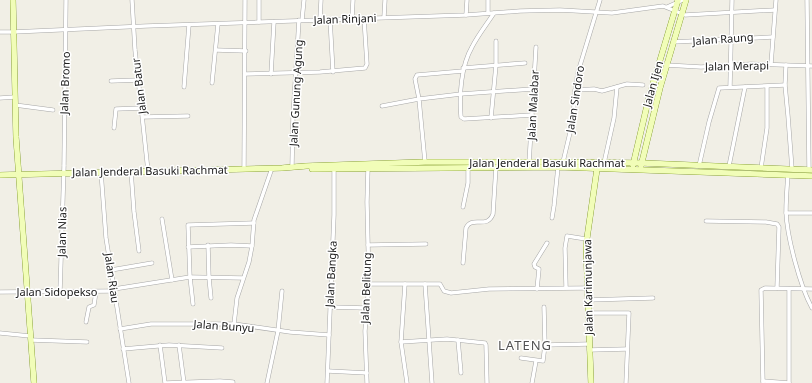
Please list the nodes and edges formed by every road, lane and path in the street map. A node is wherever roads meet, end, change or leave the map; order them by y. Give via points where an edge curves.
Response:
1 (13, 0) edge
2 (66, 0) edge
3 (132, 0) edge
4 (245, 0) edge
5 (259, 0) edge
6 (304, 0) edge
7 (321, 0) edge
8 (353, 0) edge
9 (385, 0) edge
10 (467, 0) edge
11 (488, 0) edge
12 (600, 0) edge
13 (664, 0) edge
14 (685, 0) edge
15 (732, 0) edge
16 (776, 0) edge
17 (807, 0) edge
18 (678, 1) edge
19 (665, 7) junction
20 (775, 10) junction
21 (675, 11) junction
22 (732, 12) junction
23 (494, 13) junction
24 (597, 13) junction
25 (488, 14) junction
26 (466, 15) junction
27 (682, 15) junction
28 (384, 17) junction
29 (352, 18) junction
30 (364, 18) junction
31 (330, 19) junction
32 (301, 20) junction
33 (320, 20) junction
34 (259, 22) junction
35 (274, 22) junction
36 (246, 23) junction
37 (189, 24) junction
38 (218, 24) junction
39 (133, 27) junction
40 (67, 30) junction
41 (0, 32) edge
42 (14, 32) junction
43 (773, 36) junction
44 (731, 38) junction
45 (496, 41) dead end
46 (673, 42) junction
47 (536, 47) dead end
48 (216, 50) junction
49 (246, 51) junction
50 (525, 63) dead end
51 (771, 64) junction
52 (496, 65) junction
53 (666, 65) junction
54 (730, 65) junction
55 (786, 65) junction
56 (807, 66) junction
57 (812, 66) edge
58 (463, 69) junction
59 (334, 72) junction
60 (296, 73) junction
61 (245, 74) junction
62 (270, 74) junction
63 (139, 80) junction
64 (111, 81) dead end
65 (212, 83) dead end
66 (643, 86) dead end
67 (785, 86) junction
68 (184, 87) dead end
69 (730, 87) junction
70 (745, 87) junction
71 (767, 87) junction
72 (617, 88) junction
73 (533, 89) junction
74 (575, 90) junction
75 (494, 91) junction
76 (461, 94) junction
77 (15, 97) junction
78 (0, 98) edge
79 (418, 99) junction
80 (15, 104) junction
81 (382, 106) dead end
82 (142, 108) junction
83 (53, 110) dead end
84 (810, 114) edge
85 (532, 115) junction
86 (188, 116) dead end
87 (143, 117) junction
88 (492, 118) junction
89 (114, 128) dead end
90 (425, 162) junction
91 (563, 162) junction
92 (529, 163) junction
93 (604, 163) junction
94 (476, 165) junction
95 (292, 166) junction
96 (633, 166) junction
97 (641, 166) junction
98 (699, 166) junction
99 (729, 166) junction
100 (334, 167) junction
101 (468, 167) junction
102 (496, 167) junction
103 (558, 167) junction
104 (272, 168) junction
105 (282, 168) junction
106 (368, 168) junction
107 (761, 168) junction
108 (244, 169) junction
109 (597, 169) junction
110 (792, 169) junction
111 (811, 170) edge
112 (131, 171) junction
113 (148, 171) junction
114 (101, 172) junction
115 (64, 173) junction
116 (0, 174) edge
117 (19, 174) junction
118 (788, 175) junction
119 (812, 176) edge
120 (463, 207) dead end
121 (786, 212) junction
122 (812, 213) edge
123 (552, 218) dead end
124 (162, 219) dead end
125 (706, 221) dead end
126 (254, 223) junction
127 (586, 239) junction
128 (547, 243) dead end
129 (426, 244) dead end
130 (208, 245) junction
131 (368, 245) junction
132 (252, 246) junction
133 (188, 247) junction
134 (139, 251) dead end
135 (152, 263) dead end
136 (463, 263) dead end
137 (111, 270) junction
138 (190, 277) junction
139 (209, 278) junction
140 (243, 278) junction
141 (172, 280) junction
142 (369, 284) junction
143 (405, 284) junction
144 (425, 284) junction
145 (566, 288) junction
146 (587, 288) junction
147 (777, 288) junction
148 (804, 288) junction
149 (812, 288) edge
150 (537, 289) junction
151 (789, 289) junction
152 (114, 290) junction
153 (282, 291) dead end
154 (0, 292) edge
155 (27, 292) junction
156 (60, 292) junction
157 (96, 292) junction
158 (211, 298) dead end
159 (653, 298) dead end
160 (588, 300) junction
161 (193, 304) dead end
162 (330, 307) junction
163 (544, 307) dead end
164 (366, 308) junction
165 (812, 308) edge
166 (588, 313) junction
167 (86, 322) dead end
168 (234, 324) junction
169 (120, 329) junction
170 (278, 331) junction
171 (0, 333) edge
172 (329, 335) junction
173 (31, 338) junction
174 (429, 340) junction
175 (458, 340) junction
176 (87, 342) dead end
177 (401, 342) junction
178 (160, 345) junction
179 (178, 345) junction
180 (545, 345) junction
181 (589, 347) junction
182 (222, 348) dead end
183 (122, 349) junction
184 (627, 349) junction
185 (521, 358) dead end
186 (536, 361) junction
187 (328, 371) junction
188 (367, 373) junction
189 (461, 373) dead end
190 (184, 382) edge
191 (203, 382) edge
192 (234, 382) dead end
193 (763, 382) edge
194 (34, 383) edge
195 (129, 383) edge
196 (166, 383) edge
197 (267, 383) edge
198 (327, 383) edge
199 (368, 383) edge
200 (407, 383) edge
201 (432, 383) edge
202 (487, 383) edge
203 (532, 383) edge
204 (591, 383) edge
205 (626, 383) edge
206 (789, 383) edge

1 - 42 main road
2 - 40 street, Jalan Bromo
3 - 39 street, Jalan Batur
4 - 36 street
5 - 34 street
6 - 32 street, Jalan Gunung Agung
7 - 33 street
8 - 29 street
9 - 28 street
10 - 26 street
11 - 25 street
12 - 24 street, Jalan Sindoro
13 - 19 street
14 - 18 street, Jalan Rinjani
14 - 27 main road, Jalan Ijen
15 - 22 street
16 - 20 street
17 - 56 street
18 - 19 street, Jalan Rinjani
18 - 21 main road, Jalan Ijen
19 - 21 street
19 - 24 street, Jalan Rinjani
20 - 22 street
20 - 43 street
21 - 27 street
21 - 96 main road, Jalan Ijen via 649,97
22 - 27 street
22 - 44 street
23 - 24 street, Jalan Rinjani via 560,10
23 - 25 street, Jalan Rinjani
23 - 58 street via 471,48
24 - 74 street, Jalan Sindoro
25 - 26 street, Jalan Rinjani
26 - 28 street, Jalan Rinjani
27 - 46 main road, Jalan Ijen
28 - 30 street, Jalan Rinjani
29 - 30 street, Jalan Rinjani
29 - 31 street, Jalan Rinjani
30 - 59 street via 367,67
31 - 33 street, Jalan Rinjani
31 - 59 street
32 - 33 street, Jalan Rinjani
32 - 35 street, Jalan Rinjani
32 - 60 street, Jalan Gunung Agung
34 - 35 street, Jalan Rinjani
34 - 36 street, Jalan Rinjani
35 - 62 street
36 - 38 street, Jalan Rinjani
36 - 49 street
37 - 38 street, Jalan Rinjani
37 - 39 street, Jalan Rinjani
37 - 68 street
38 - 48 street
39 - 40 street, Jalan Rinjani
39 - 63 street, Jalan Batur
40 - 42 street, Jalan Rinjani
40 - 115 street, Jalan Bromo
41 - 42 street, Jalan Rinjani
42 - 77 main road
43 - 44 street, Jalan Raung
43 - 51 street
44 - 46 street, Jalan Raung
44 - 54 street
45 - 52 street
46 - 53 main road, Jalan Ijen
47 - 73 street, Jalan Malabar
48 - 49 street
48 - 65 street
49 - 61 street
50 - 52 street
51 - 54 street, Jalan Merapi
51 - 55 street, Jalan Merapi
52 - 58 street
52 - 75 street
53 - 54 street, Jalan Merapi
53 - 97 main road, Jalan Ijen
54 - 69 street
55 - 56 street, Jalan Merapi
55 - 67 street
56 - 57 street, Jalan Merapi
56 - 84 street
58 - 76 street
58 - 79 street via 417,75 415,79
59 - 60 street
60 - 62 street
60 - 95 street, Jalan Gunung Agung
61 - 62 street
61 - 108 street
63 - 64 street
63 - 82 street, Jalan Batur
66 - 72 street via 627,84
67 - 71 street
67 - 110 street
69 - 70 street
69 - 98 street via 719,89 708,122
70 - 71 street
70 - 99 street
71 - 107 street via 767,128
72 - 74 street via 602,91
72 - 93 street via 614,118
73 - 75 street
73 - 85 street, Jalan Malabar
74 - 91 street, Jalan Sindoro via 573,120
75 - 76 street
75 - 88 street
76 - 79 street
76 - 88 street via 462,118
77 - 78 street
77 - 80 main road
79 - 81 street
79 - 90 street
80 - 83 street
80 - 117 main road
82 - 87 street, Jalan Batur
82 - 89 street via 116,109
84 - 111 street
85 - 88 street
85 - 92 street, Jalan Malabar
86 - 87 street
87 - 113 street, Jalan Batur
90 - 94 main road, Jalan Jenderal Basuki Rachmat
90 - 100 main road, Jalan Jenderal Basuki Rachmat
91 - 92 main road, Jalan Jenderal Basuki Rachmat
91 - 93 main road, Jalan Jenderal Basuki Rachmat
92 - 94 main road, Jalan Jenderal Basuki Rachmat
93 - 96 main road, Jalan Jenderal Basuki Rachmat
94 - 101 main road, Jalan Jenderal Basuki Rachmat
94 - 102 main road, Jalan Jenderal Basuki Rachmat
95 - 100 main road, Jalan Jenderal Basuki Rachmat
95 - 105 main road, Jalan Jenderal Basuki Rachmat
96 - 97 main road, Jalan Jenderal Basuki Rachmat
96 - 109 main road, Jalan Jenderal Basuki Rachmat
97 - 98 main road, Jalan Jenderal Basuki Rachmat
97 - 118 main road, Jalan Jenderal Basuki Rachmat
98 - 99 main road, Jalan Jenderal Basuki Rachmat
99 - 107 main road, Jalan Jenderal Basuki Rachmat
100 - 105 main road, Jalan Jenderal Basuki Rachmat via 290,170
100 - 106 main road, Jalan Jenderal Basuki Rachmat
100 - 162 street, Jalan Bangka
101 - 106 main road, Jalan Jenderal Basuki Rachmat
101 - 120 street
102 - 103 main road, Jalan Jenderal Basuki Rachmat
102 - 136 street via 492,218 485,223 467,225
103 - 109 main road, Jalan Jenderal Basuki Rachmat
103 - 123 street
104 - 105 main road, Jalan Jenderal Basuki Rachmat
104 - 108 main road, Jalan Jenderal Basuki Rachmat
104 - 126 street
106 - 131 street, Jalan Belitung
107 - 110 main road, Jalan Jenderal Basuki Rachmat
108 - 113 main road, Jalan Jenderal Basuki Rachmat
109 - 127 main road, Jalan Karimunjawa
110 - 111 main road, Jalan Jenderal Basuki Rachmat
112 - 113 main road, Jalan Jenderal Basuki Rachmat
112 - 114 main road, Jalan Jenderal Basuki Rachmat
112 - 134 street
114 - 115 main road, Jalan Jenderal Basuki Rachmat
114 - 137 street, Jalan Riau via 103,216
115 - 117 main road, Jalan Jenderal Basuki Rachmat
115 - 156 street, Jalan Nias
116 - 117 main road, Jalan Jenderal Basuki Rachmat
117 - 155 main road
118 - 119 main road, Jalan Jenderal Basuki Rachmat
118 - 121 street
121 - 122 street
121 - 148 street via 789,236
124 - 141 street
125 - 147 street via 777,224
126 - 132 street
126 - 133 street via 188,225
127 - 145 street via 567,236
127 - 146 main road, Jalan Karimunjawa
128 - 150 street via 534,264 539,269
129 - 131 street
130 - 132 street
130 - 133 street
130 - 139 street
131 - 142 street, Jalan Belitung
132 - 140 street
133 - 138 street
135 - 137 street
137 - 152 street, Jalan Riau
138 - 139 street, Jalan Sidopekso
138 - 141 street, Jalan Sidopekso
138 - 161 street
139 - 140 street, Jalan Sidopekso
139 - 158 street
140 - 168 street via 236,303
141 - 152 street, Jalan Sidopekso
142 - 143 street
142 - 164 street, Jalan Belitung
143 - 144 street
143 - 177 street
144 - 150 street via 441,284 443,290 449,293 489,289
144 - 174 street
145 - 146 street
145 - 150 street
146 - 160 main road, Jalan Karimunjawa
147 - 151 street
147 - 193 street via 761,290
148 - 149 street
148 - 151 street
148 - 165 street
151 - 206 street
152 - 157 street, Jalan Sidopekso
152 - 169 street, Jalan Riau
153 - 170 street
154 - 155 street, Jalan Sidopekso
155 - 156 street, Jalan Sidopekso
155 - 173 main road
156 - 157 street, Jalan Sidopekso
157 - 167 street via 94,306 89,307
159 - 160 street
160 - 166 main road, Jalan Karimunjawa
162 - 164 street
162 - 172 street, Jalan Bangka
163 - 180 street
164 - 188 street, Jalan Belitung
166 - 181 main road, Jalan Karimunjawa
166 - 184 street via 628,312
168 - 169 street, Jalan Bunyu via 151,324
168 - 170 street, Jalan Bunyu
169 - 183 street, Jalan Riau
170 - 172 street, Jalan Bunyu
170 - 197 street
171 - 173 street
172 - 187 street, Jalan Bangka
173 - 176 street
173 - 194 main road
174 - 175 street
174 - 177 street
174 - 201 street
175 - 189 street
175 - 202 street via 486,344
177 - 200 street
178 - 179 street
178 - 183 street
178 - 196 street
179 - 182 street
179 - 190 street
180 - 181 street
180 - 186 street via 544,360
181 - 184 street
181 - 204 main road, Jalan Karimunjawa
183 - 195 street, Jalan Riau
184 - 205 street
185 - 186 street
186 - 203 street
187 - 188 street
187 - 198 street, Jalan Bangka
188 - 199 street, Jalan Belitung
190 - 191 street
190 - 196 street
191 - 192 street
193 - 206 street

